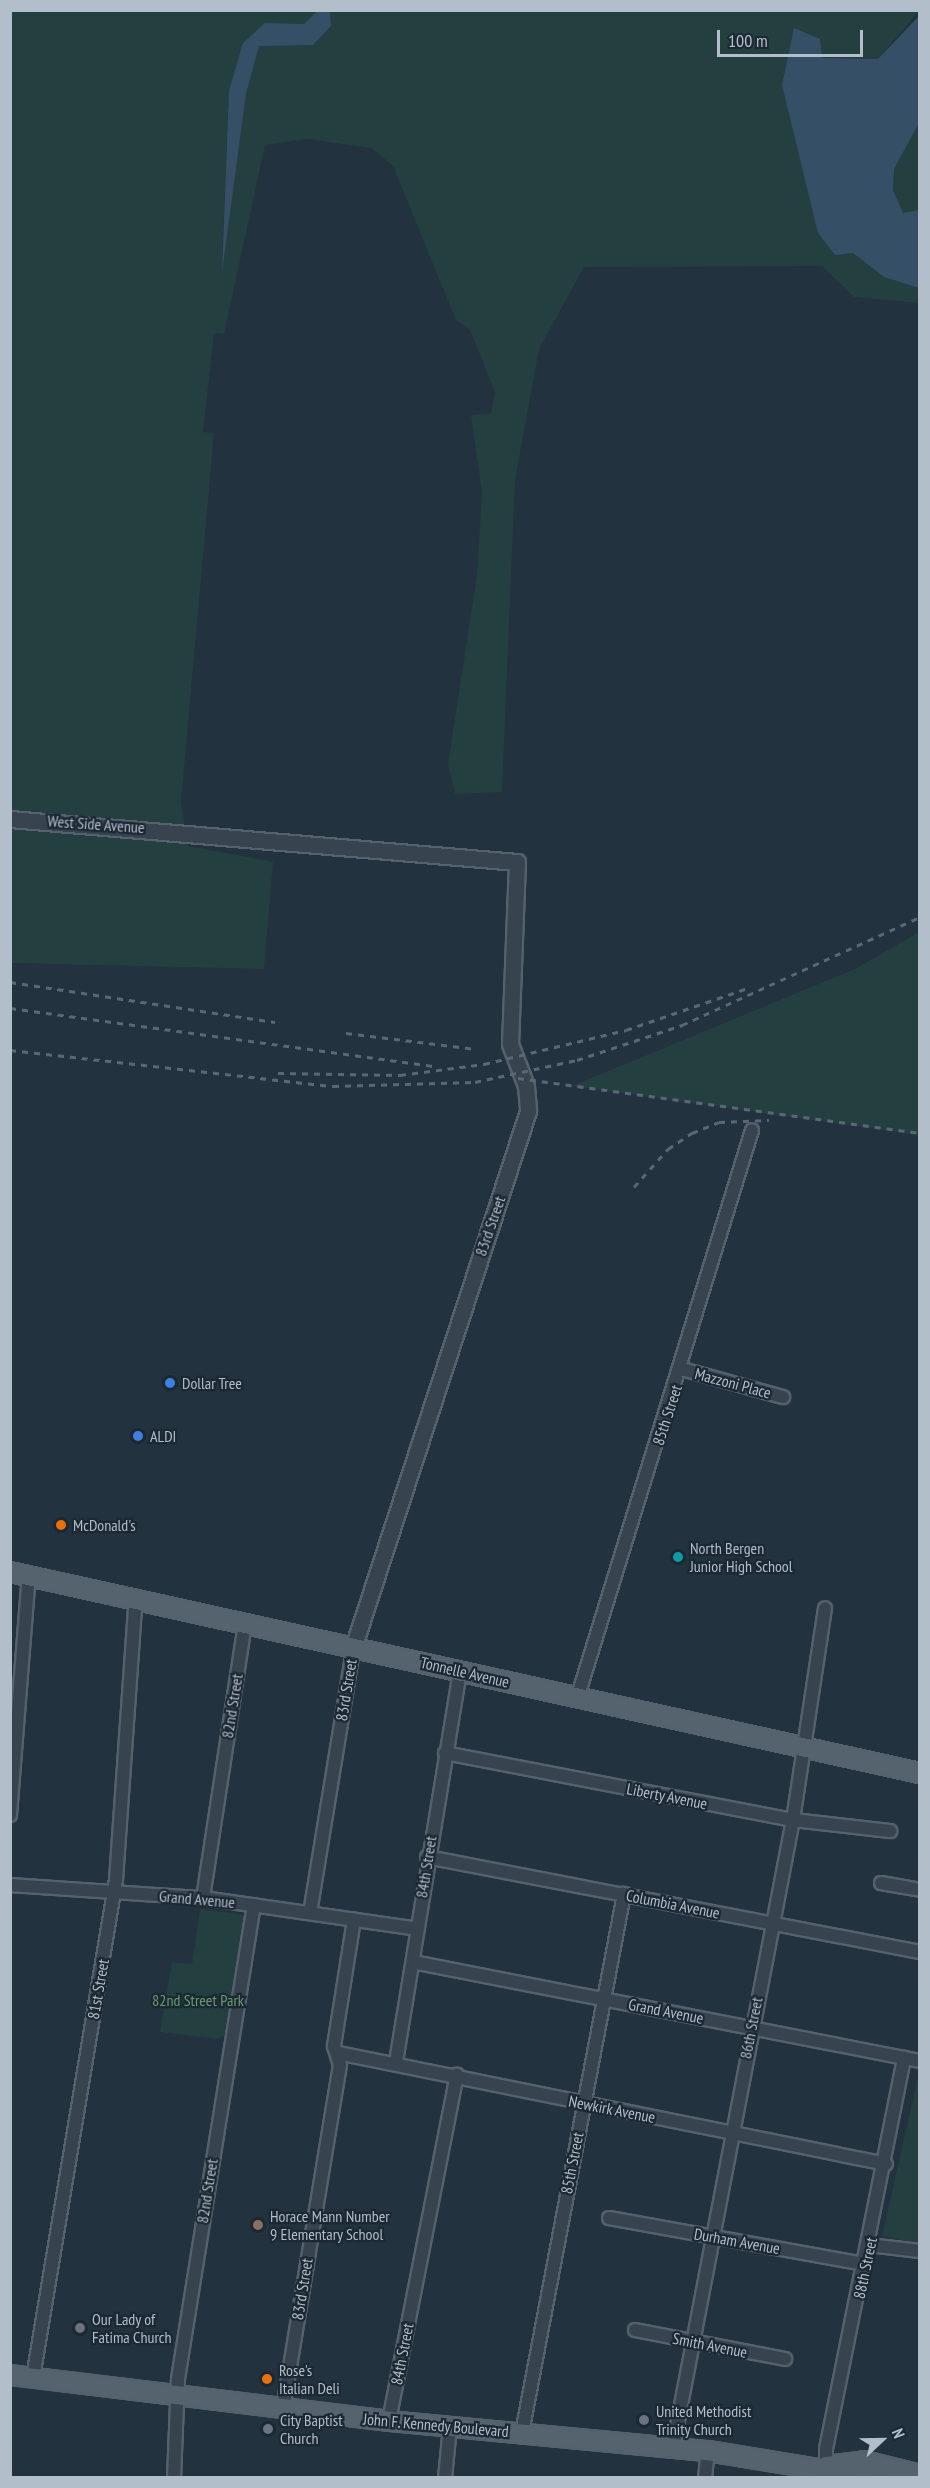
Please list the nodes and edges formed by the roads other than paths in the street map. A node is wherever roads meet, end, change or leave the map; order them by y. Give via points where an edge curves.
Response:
1 (10, 819) edge
2 (181, 830) joint
3 (752, 1130) dead end
4 (682, 1369) junction
5 (783, 1397) dead end
6 (10, 1572) edge
7 (29, 1575) junction
8 (136, 1597) junction
9 (825, 1608) dead end
10 (245, 1622) junction
11 (354, 1645) junction
12 (460, 1672) junction
13 (577, 1699) junction
14 (805, 1749) junction
15 (445, 1753) junction
16 (920, 1773) edge
17 (10, 1815) edge
18 (793, 1820) junction
19 (890, 1831) dead end
20 (427, 1857) junction
21 (880, 1883) dead end
22 (10, 1885) edge
23 (920, 1890) edge
24 (114, 1892) junction
25 (624, 1894) junction
26 (203, 1898) junction
27 (254, 1905) junction
28 (309, 1913) junction
29 (354, 1920) junction
30 (771, 1924) junction
31 (417, 1929) junction
32 (920, 1952) edge
33 (412, 1962) junction
34 (603, 1999) junction
35 (751, 2028) junction
36 (338, 2053) junction
37 (904, 2058) junction
38 (920, 2061) edge
39 (396, 2062) junction
40 (457, 2075) junction
41 (584, 2103) junction
42 (732, 2131) junction
43 (886, 2164) junction
44 (609, 2217) dead end
45 (713, 2236) junction
46 (869, 2245) junction
47 (920, 2252) edge
48 (865, 2264) junction
49 (636, 2330) dead end
50 (691, 2342) junction
51 (785, 2359) dead end
52 (10, 2375) edge
53 (33, 2378) junction
54 (179, 2396) junction
55 (282, 2409) junction
56 (390, 2421) junction
57 (450, 2427) junction
58 (522, 2433) junction
59 (673, 2447) junction
60 (708, 2451) junction
61 (826, 2472) edge
62 (920, 2475) edge
63 (174, 2478) edge
64 (445, 2478) edge
65 (705, 2478) edge
66 (872, 2478) edge

1 - 2 street, West Side Avenue
2 - 11 street, 83rd Street via 517,862 510,1044 526,1086 528,1111
3 - 4 street, 85th Street
4 - 5 street, Mazzoni Place
4 - 13 street, 85th Street
6 - 7 main road, Tonnelle Avenue
7 - 8 main road, Tonnelle Avenue
7 - 17 street
8 - 10 main road, Tonnelle Avenue
8 - 24 street, 81st Street
9 - 14 street, 86th Street
10 - 11 main road, Tonnelle Avenue
10 - 26 street, 82nd Street
11 - 12 main road, Tonnelle Avenue
11 - 28 street, 83rd Street
12 - 13 main road, Tonnelle Avenue
12 - 15 street, 84th Street
13 - 14 main road, Tonnelle Avenue
14 - 16 main road, Tonnelle Avenue
14 - 18 street, 86th Street
15 - 18 street, Liberty Avenue
15 - 20 street, 84th Street
18 - 19 street, Liberty Avenue
18 - 30 street, 86th Street
20 - 25 street, Columbia Avenue
20 - 31 street, 84th Street
21 - 23 street
22 - 24 street, Grand Avenue
24 - 26 street, Grand Avenue
24 - 53 street, 81st Street
25 - 30 street, Columbia Avenue
25 - 34 street, 85th Street
26 - 27 street, Grand Avenue
27 - 28 street, Grand Avenue
27 - 54 street, 82nd Street
28 - 29 street, Grand Avenue
29 - 31 street, Grand Avenue
29 - 36 street, 83rd Street via 334,2046
30 - 32 street, Columbia Avenue
30 - 35 street, 86th Street
31 - 33 street, 84th Street
33 - 34 street, Grand Avenue
33 - 39 street, 84th Street
34 - 35 street, Grand Avenue
34 - 41 street, 85th Street
35 - 37 street, Grand Avenue
35 - 42 street, 86th Street
36 - 39 street, Newkirk Avenue
36 - 55 street, 83rd Street
37 - 38 street, Grand Avenue
37 - 43 street, 88th Street
39 - 40 street, Newkirk Avenue
40 - 41 street, Newkirk Avenue
40 - 56 street, 84th Street
41 - 42 street, Newkirk Avenue
41 - 58 street, 85th Street
42 - 43 street, Newkirk Avenue
42 - 45 street, 86th Street
43 - 46 street, 88th Street
44 - 45 street, Durham Avenue
45 - 48 street, Durham Avenue
45 - 50 street, 86th Street
46 - 47 street
46 - 48 street, 88th Street
48 - 61 street, 88th Street
49 - 50 street, Smith Avenue
50 - 51 street, Smith Avenue
50 - 59 street, 86th Street
52 - 53 main road, John F. Kennedy Boulevard
53 - 54 main road, John F. Kennedy Boulevard
54 - 55 main road, John F. Kennedy Boulevard
54 - 63 street, 82nd Street
55 - 56 main road, John F. Kennedy Boulevard
56 - 57 main road, John F. Kennedy Boulevard
57 - 58 main road, John F. Kennedy Boulevard
57 - 64 street
58 - 59 main road, John F. Kennedy Boulevard
59 - 60 main road, John F. Kennedy Boulevard
60 - 61 main road, John F. Kennedy Boulevard
60 - 65 street
61 - 62 main road, John F. Kennedy Boulevard via 864,2461
61 - 66 main road, John F. Kennedy Boulevard

